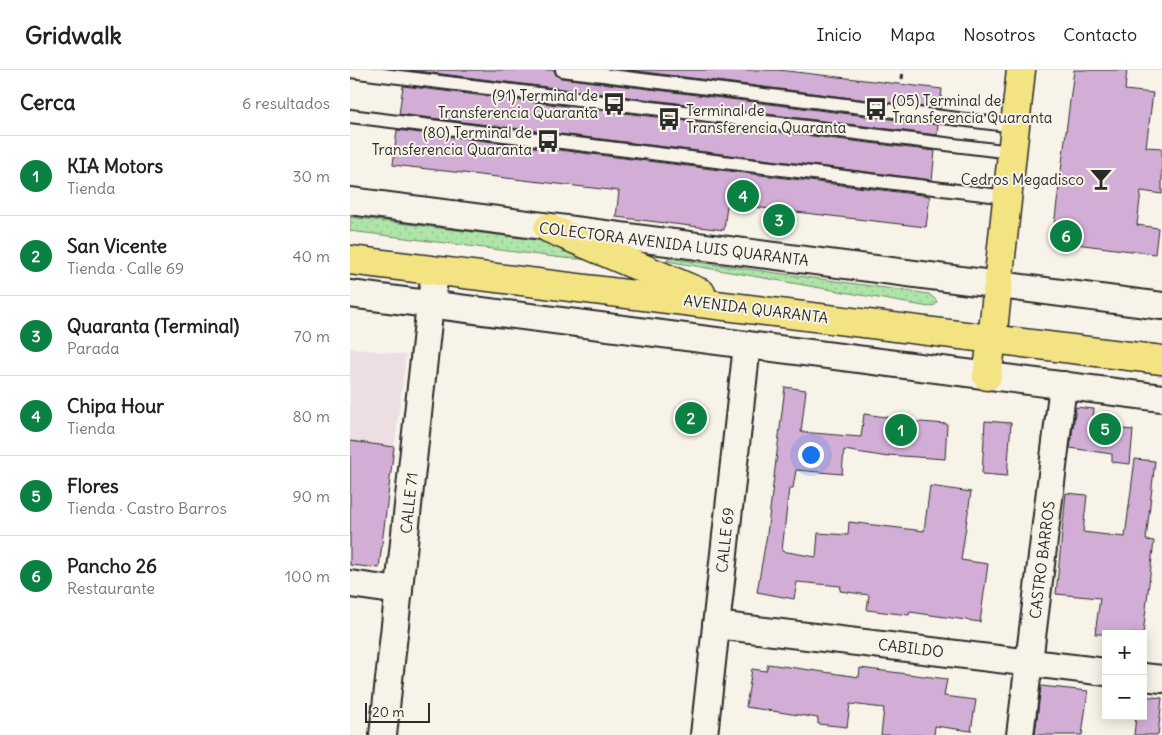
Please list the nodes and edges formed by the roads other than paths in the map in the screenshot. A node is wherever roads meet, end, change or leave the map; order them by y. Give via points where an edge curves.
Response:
1 (562, 70) edge
2 (1021, 70) edge
3 (350, 71) edge
4 (350, 116) edge
5 (1013, 139) junction
6 (1007, 197) junction
7 (350, 201) edge
8 (548, 228) junction
9 (350, 260) edge
10 (436, 272) junction
11 (998, 285) junction
12 (350, 294) edge
13 (430, 304) junction
14 (730, 306) junction
15 (1162, 306) edge
16 (992, 340) junction
17 (746, 346) junction
18 (1162, 360) edge
19 (987, 376) junction
20 (1063, 385) junction
21 (1162, 398) edge
22 (350, 584) edge
23 (399, 591) junction
24 (716, 625) junction
25 (1029, 662) junction
26 (1102, 671) edge
27 (1147, 677) edge
28 (1162, 679) edge
29 (383, 735) edge
30 (704, 735) edge
31 (1020, 735) edge

1 - 5 lane
2 - 5 main road
3 - 5 lane
4 - 6 lane
5 - 6 main road
6 - 11 main road
7 - 8 street, COLECTORA AVENIDA LUIS QUARANTA
8 - 11 street, COLECTORA AVENIDA LUIS QUARANTA
8 - 14 main road
9 - 10 main road, AVENIDA QUARANTA
10 - 13 street, CALLE 71
10 - 14 main road, AVENIDA QUARANTA
11 - 15 street, COLECTORA AVENIDA LUIS QUARANTA
11 - 16 main road
12 - 13 street
13 - 17 street
13 - 23 street, CALLE 71
14 - 16 main road, AVENIDA QUARANTA
16 - 18 main road, AVENIDA QUARANTA
16 - 19 main road
17 - 19 street
17 - 24 street, CALLE 69
19 - 20 street
20 - 21 street
20 - 25 street, CASTRO BARROS
22 - 23 street
23 - 29 street, CALLE 71
24 - 25 street, CABILDO
24 - 30 street, CALLE 69
25 - 26 street, CABILDO
25 - 31 street, CASTRO BARROS
27 - 28 street

